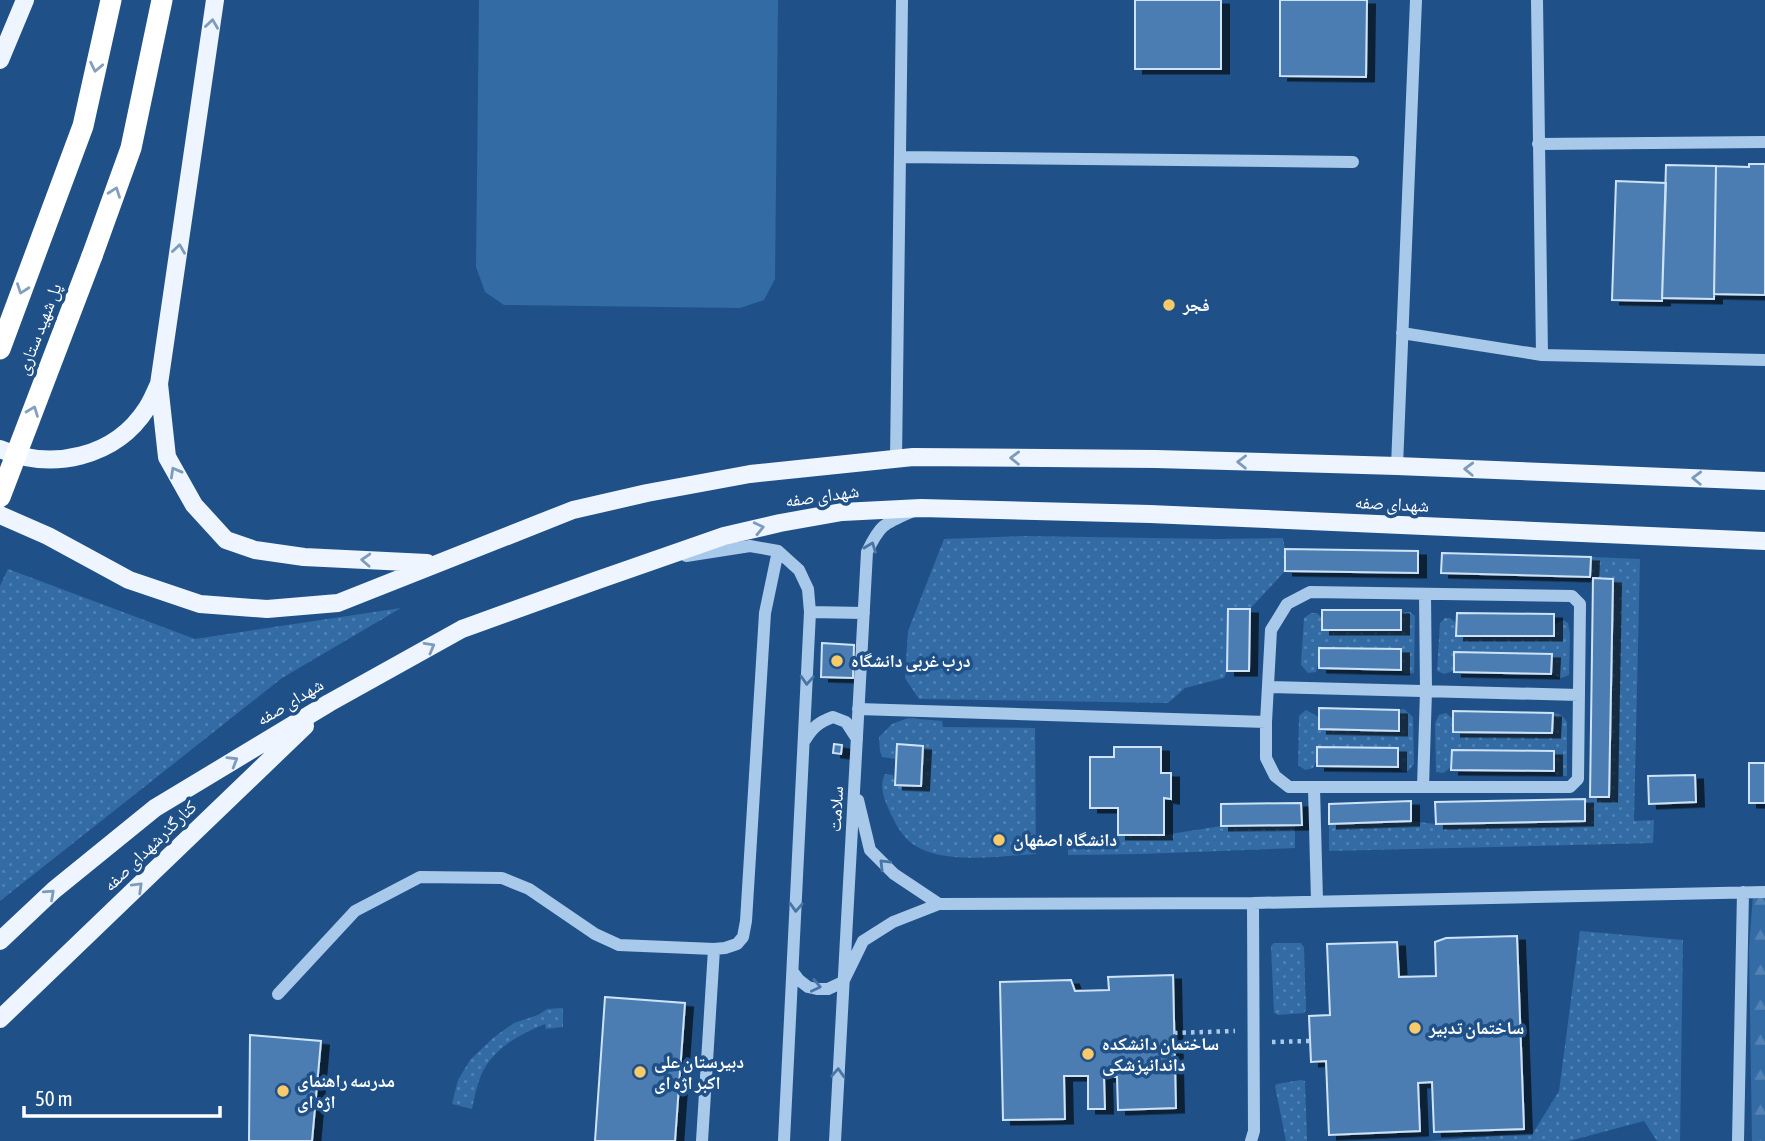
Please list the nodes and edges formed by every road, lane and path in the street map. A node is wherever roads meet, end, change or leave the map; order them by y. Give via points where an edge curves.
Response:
1 (25, 0) edge
2 (111, 0) edge
3 (162, 0) edge
4 (215, 0) edge
5 (902, 0) edge
6 (1416, 0) edge
7 (1537, 0) edge
8 (0, 60) edge
9 (1765, 142) edge
10 (1538, 144) junction
11 (900, 157) junction
12 (1353, 162) dead end
13 (1402, 333) junction
14 (0, 349) edge
15 (1542, 355) junction
16 (1765, 360) edge
17 (159, 384) junction
18 (0, 449) edge
19 (896, 459) junction
20 (1397, 466) junction
21 (1765, 481) edge
22 (0, 497) edge
23 (921, 508) junction
24 (0, 515) edge
25 (1765, 541) edge
26 (778, 551) junction
27 (434, 564) junction
28 (644, 564) junction
29 (1425, 595) junction
30 (810, 612) junction
31 (864, 614) junction
32 (1268, 687) junction
33 (1426, 691) junction
34 (1578, 695) junction
35 (329, 703) junction
36 (858, 709) junction
37 (1266, 722) junction
38 (857, 740) junction
39 (803, 742) junction
40 (855, 787) junction
41 (1423, 787) junction
42 (1314, 788) junction
43 (1743, 892) junction
44 (1765, 892) edge
45 (1317, 901) junction
46 (1253, 902) junction
47 (939, 904) junction
48 (0, 941) edge
49 (714, 949) junction
50 (793, 972) junction
51 (843, 982) junction
52 (278, 994) dead end
53 (0, 1019) edge
54 (1174, 1033) dead end
55 (1254, 1037) junction
56 (1310, 1041) dead end
57 (1254, 1138) edge
58 (702, 1141) edge
59 (784, 1141) edge
60 (835, 1141) edge
61 (1738, 1141) edge

1 - 8 main road
2 -> 14 highway, پل شهید ستاری via 83,126
22 -> 3 highway, پل شهید ستاری, bridge via 131,148
17 -> 4 main road
5 - 11 lane
6 - 13 lane
7 - 10 lane
9 - 10 lane
10 - 15 lane
11 - 12 lane
11 - 19 lane
13 - 15 lane
13 - 20 lane
15 - 16 lane
17 - 18 main road via 146,410 127,432 103,448 47,461
27 -> 17 main road via 304,556 226,541 194,505 167,457
20 -> 19 main road, شهدای صفه
19 - 27 main road, شهدای صفه via 750,474 647,493 573,510
21 -> 20 main road, شهدای صفه
23 - 25 main road, شهدای صفه
28 -> 23 main road, شهدای صفه via 724,536 780,523 842,512
31 -> 23 lane, سلامت via 867,552 877,531
24 - 27 main road, شهدای صفه via 129,580 200,604 267,608 338,603
26 - 28 lane via 750,546
26 - 30 lane, سلامت via 799,570 808,589
26 - 49 lane via 765,612 746,921 737,944
35 -> 28 main road, شهدای صفه via 462,629
29 - 32 lane via 1310,592 1287,604 1272,630
29 - 33 lane
29 - 34 lane via 1572,596 1580,604
30 - 31 lane
30 -> 39 lane, سلامت
31 - 36 lane, سلامت
32 - 33 lane
32 - 37 lane
33 - 34 lane
33 - 41 lane
34 - 41 lane via 1578,779 1570,787
48 -> 35 main road, شهدای صفه via 54,890 155,808
53 -> 35 main road, کنارگذرشهدای صفه
36 - 37 lane
36 - 38 lane, سلامت
37 - 42 lane via 1266,758 1275,776 1289,787
38 - 39 lane via 846,722 833,717 820,722
38 - 40 lane, سلامت
39 -> 50 lane, سلامت
47 -> 40 lane via 894,874 870,850
40 - 51 lane, سلامت
41 - 42 lane
42 - 45 lane
43 - 44 lane
43 - 45 lane
43 - 61 lane
45 - 46 lane
46 - 47 lane
46 - 55 lane
47 - 51 lane via 893,922 863,942
49 - 52 lane via 619,945 529,889 502,878 420,877 355,911
49 - 58 lane
50 -> 51 lane via 817,989
50 - 59 lane, سلامت
60 -> 51 lane, سلامت
54 - 55 path
55 - 56 path
55 - 57 lane

